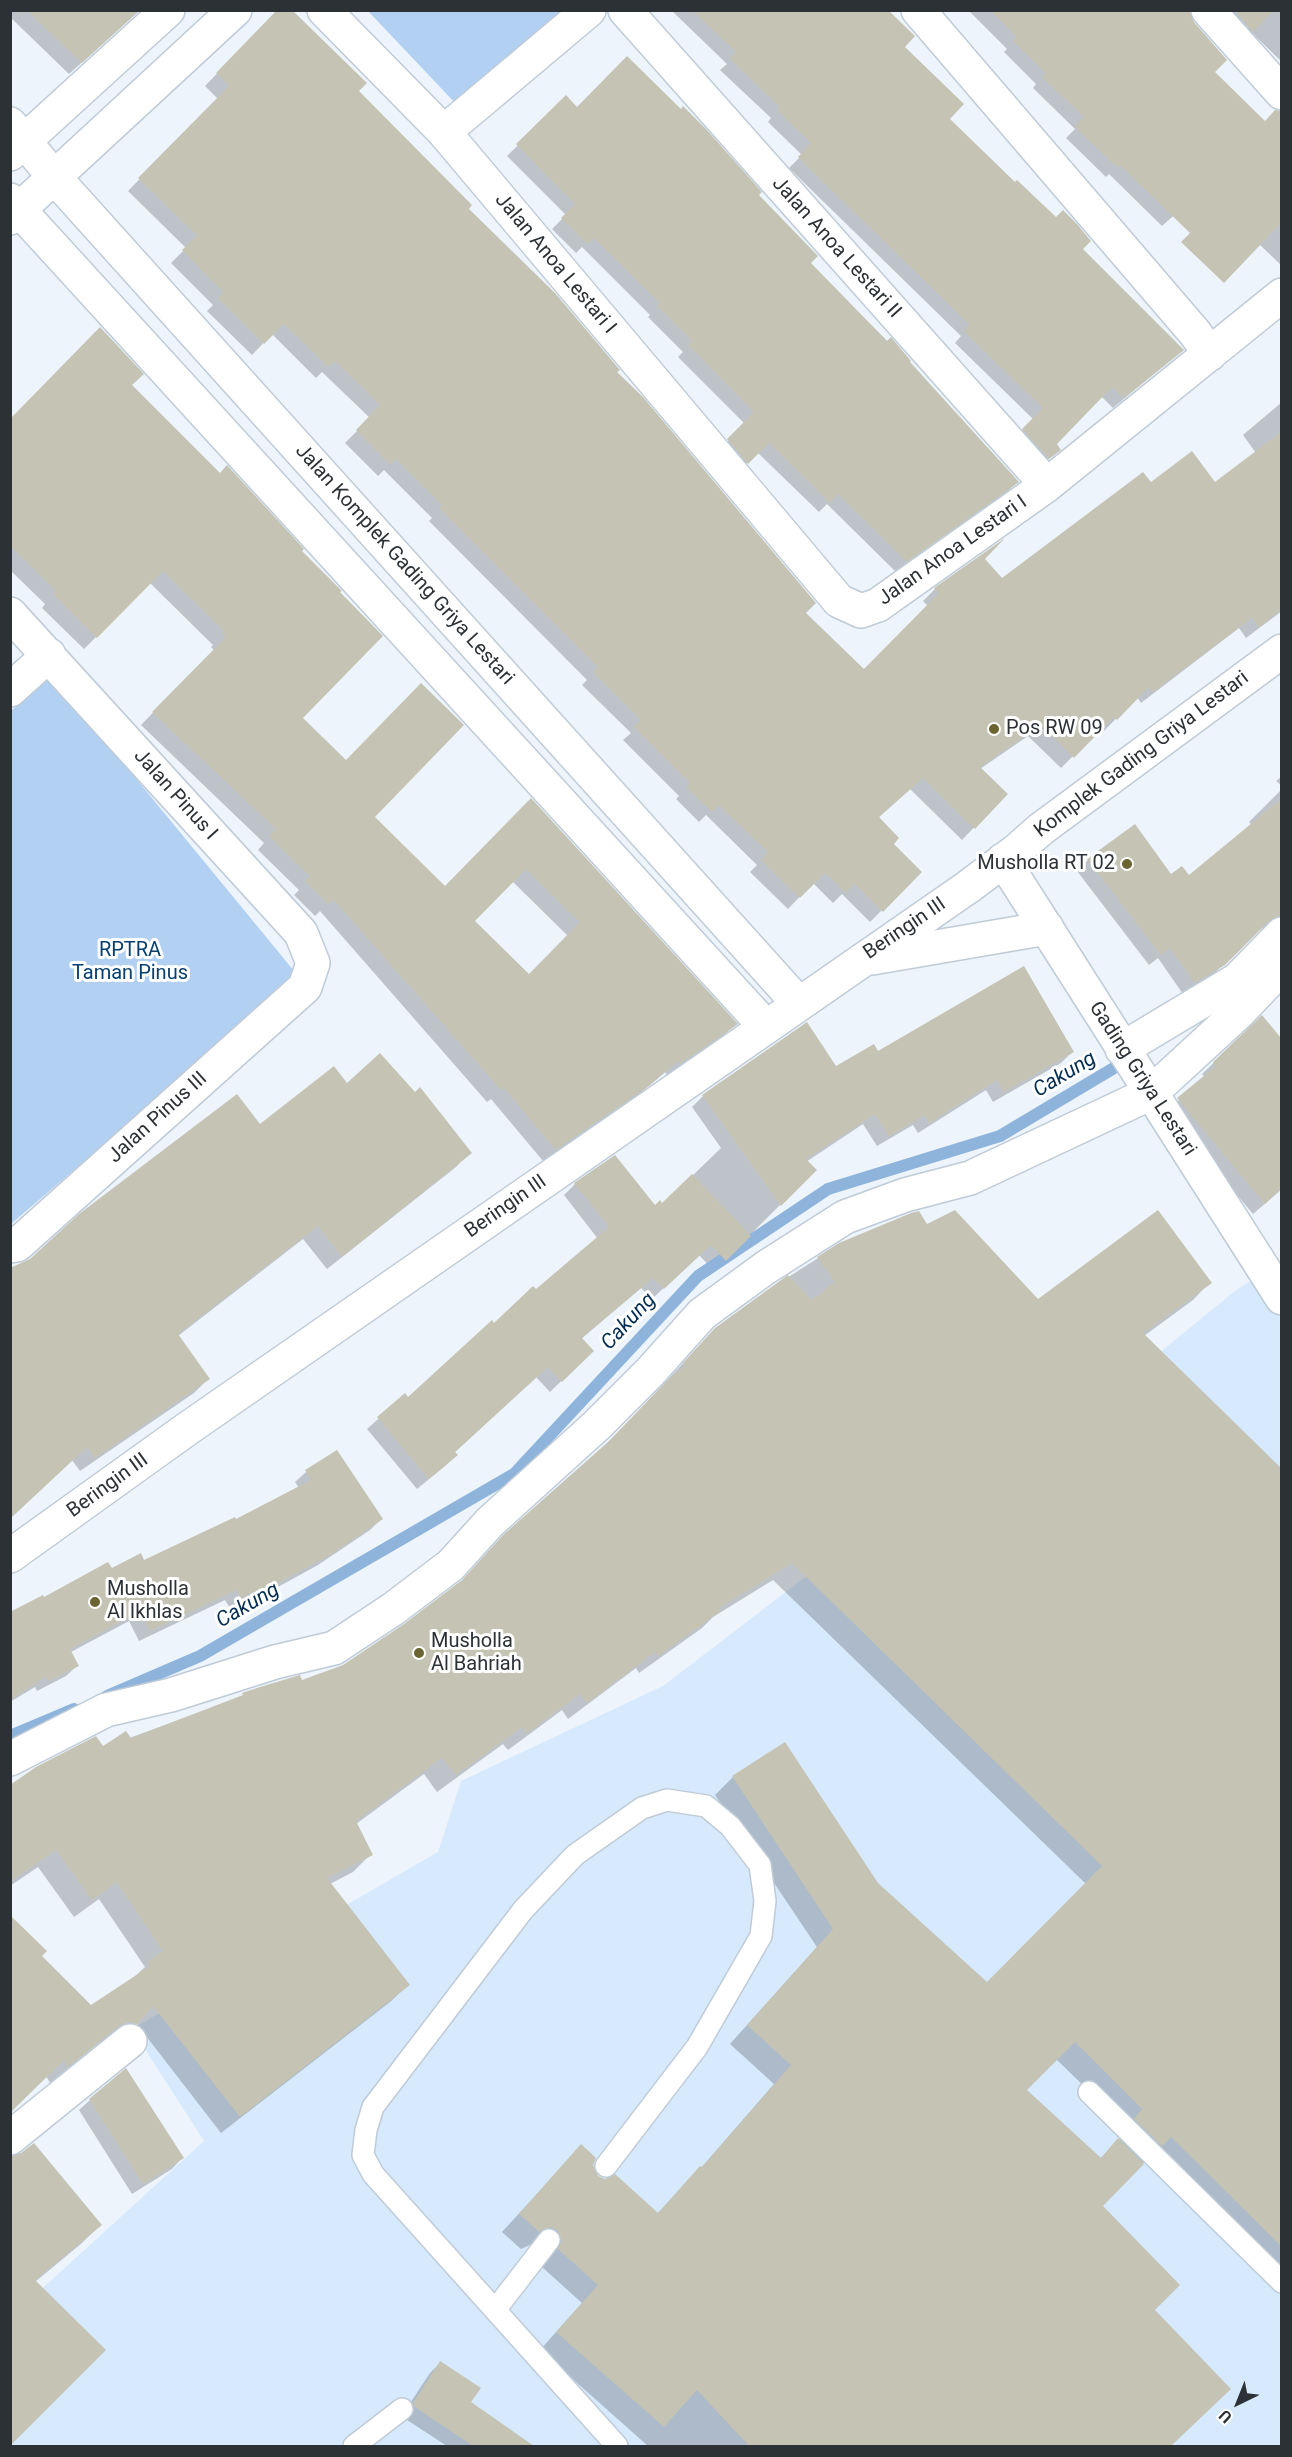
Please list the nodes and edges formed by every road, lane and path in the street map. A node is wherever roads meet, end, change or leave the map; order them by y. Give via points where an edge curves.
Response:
1 (168, 10) edge
2 (235, 10) edge
3 (324, 10) edge
4 (589, 10) edge
5 (625, 10) edge
6 (918, 10) edge
7 (1208, 10) edge
8 (1281, 93) edge
9 (444, 132) junction
10 (16, 140) edge
11 (55, 178) junction
12 (13, 210) edge
13 (1281, 295) edge
14 (1210, 354) junction
15 (1047, 485) junction
16 (10, 614) edge
17 (1281, 651) edge
18 (49, 655) junction
19 (10, 690) edge
20 (1003, 860) junction
21 (1047, 927) junction
22 (1281, 934) edge
23 (859, 960) junction
24 (1281, 967) edge
25 (305, 987) joint
26 (799, 1004) junction
27 (765, 1026) junction
28 (1124, 1052) junction
29 (1149, 1090) junction
30 (10, 1246) edge
31 (1281, 1298) edge
32 (10, 1556) edge
33 (10, 1759) edge
34 (130, 2041) dead end
35 (1089, 2092) dead end
36 (12, 2133) edge
37 (606, 2166) dead end
38 (549, 2240) dead end
39 (1281, 2282) edge
40 (495, 2310) junction
41 (402, 2409) dead end
42 (354, 2446) edge
43 (617, 2446) edge

1 - 10 street
2 - 11 street
3 - 9 street, Jalan Anoa Lestari I
4 - 9 street
5 - 15 street, Jalan Anoa Lestari II
6 - 14 street
7 - 8 street
9 - 15 street, Jalan Anoa Lestari I via 839,601 861,611 878,605
10 - 11 street, Jalan Komplek Gading Griya Lestari
11 - 12 street
11 - 26 street, Jalan Komplek Gading Griya Lestari
12 - 27 street
13 - 14 street, Jalan Anoa Lestari I
14 - 15 street, Jalan Anoa Lestari I
16 - 18 street, Jalan Pinus I
17 - 20 street, Komplek Gading Griya Lestari
18 - 19 street
18 - 25 street, Jalan Pinus I via 301,933 313,963
20 - 21 street, Gading Griya Lestari
20 - 23 street, Beringin III
21 - 23 street
21 - 28 street, Gading Griya Lestari
22 - 28 street via 1237,980
23 - 26 street, Beringin III
24 - 29 street via 1239,1012
25 - 30 street, Jalan Pinus III via 17,1245
26 - 27 street, Beringin III
27 - 32 street, Beringin III
28 - 29 street, Gading Griya Lestari
29 - 31 street, Gading Griya Lestari
29 - 33 street via 970,1178 905,1195 845,1217 765,1268 702,1314 619,1402 490,1522 452,1565 334,1648 106,1710
34 - 36 street
35 - 39 lane
37 - 40 lane via 697,2047 762,1936 765,1901 760,1865 730,1826 706,1806 667,1800 642,1808 575,1855 523,1910 373,2107 363,2155 373,2174
38 - 40 lane
40 - 43 lane
41 - 42 lane

